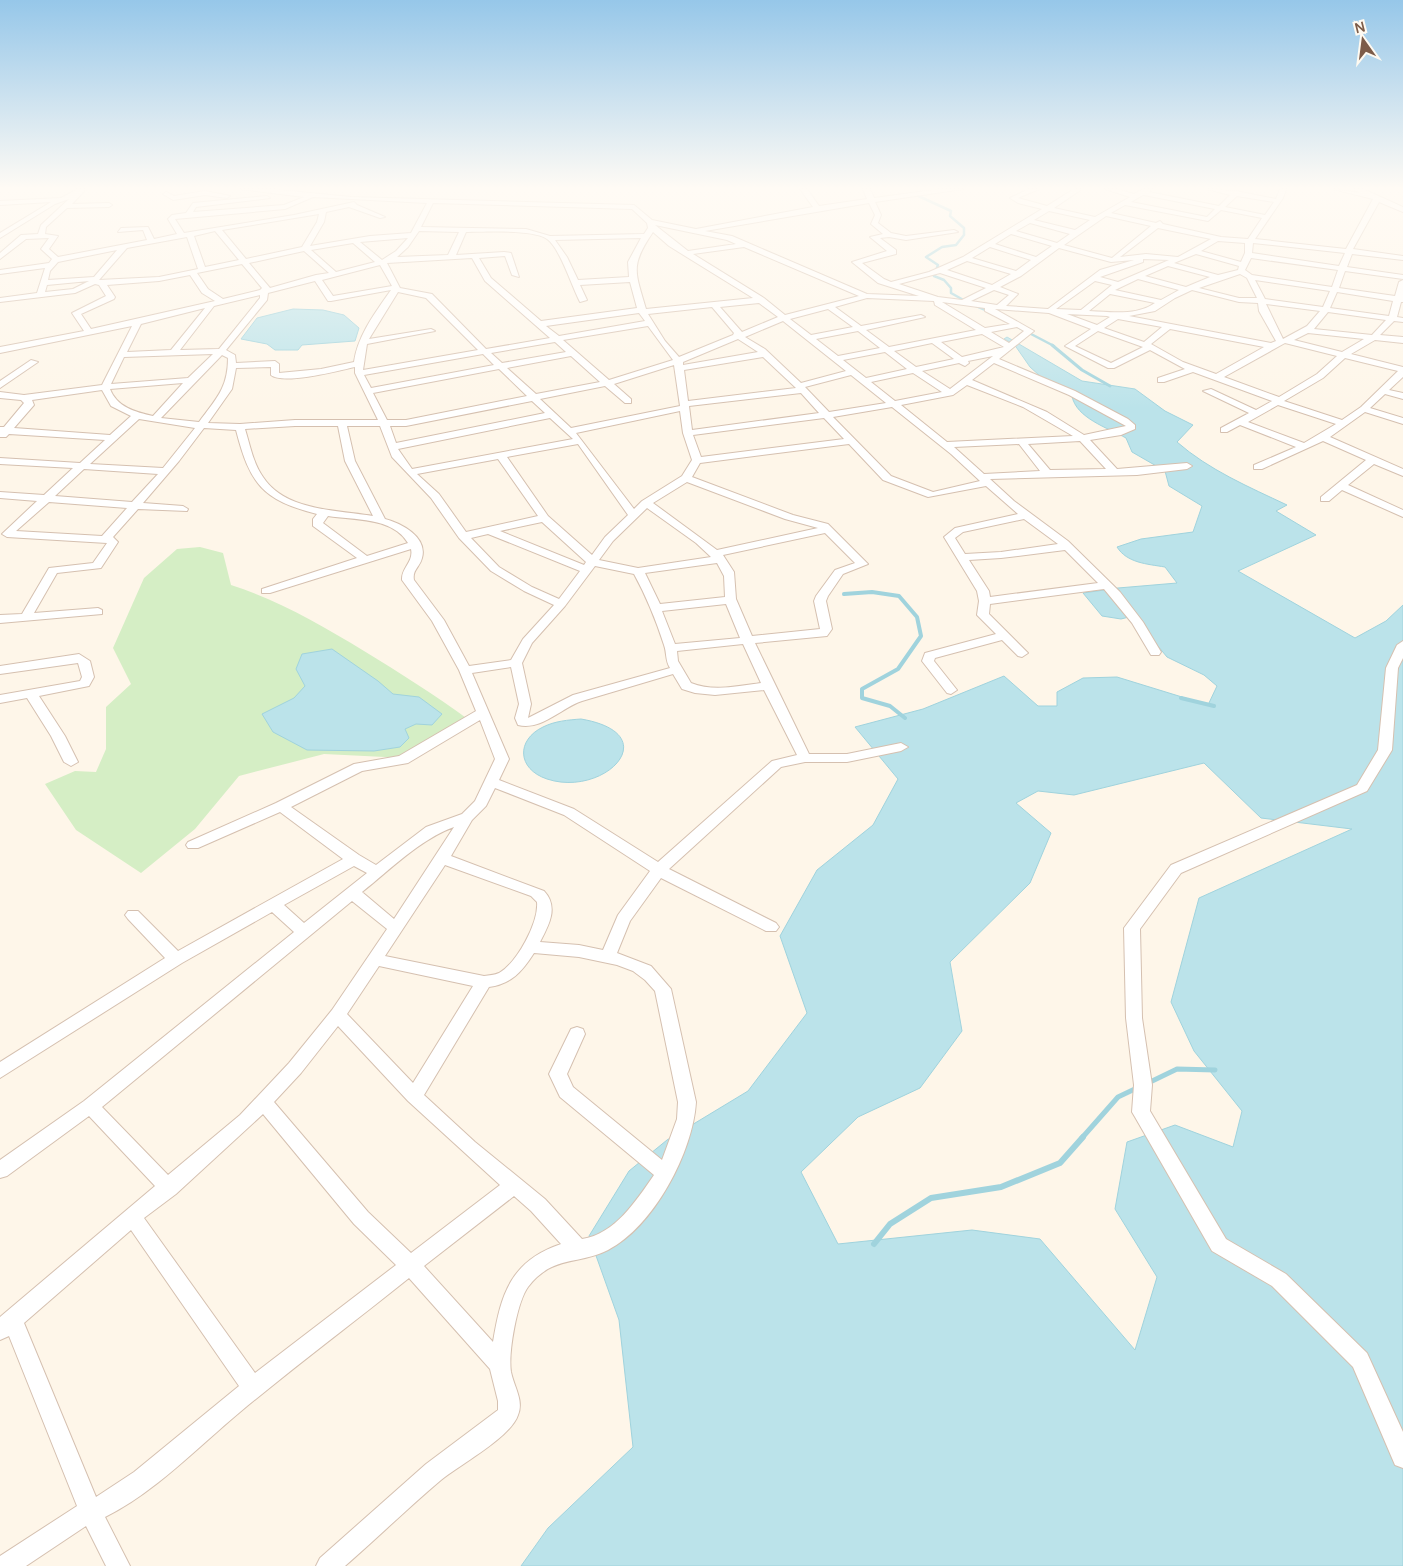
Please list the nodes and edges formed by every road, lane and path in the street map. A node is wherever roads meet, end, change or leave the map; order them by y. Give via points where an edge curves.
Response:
1 (56, 262) edge
2 (112, 262) edge
3 (199, 262) edge
4 (236, 262) edge
5 (246, 262) edge
6 (320, 262) edge
7 (478, 262) edge
8 (510, 262) edge
9 (564, 262) edge
10 (632, 262) edge
11 (700, 262) edge
12 (787, 262) edge
13 (857, 262) edge
14 (958, 262) edge
15 (979, 262) edge
16 (1036, 262) edge
17 (1132, 262) edge
18 (1172, 262) edge
19 (1225, 262) edge
20 (1245, 262) edge
21 (1300, 262) edge
22 (1345, 262) edge
23 (52, 263) junction
24 (381, 263) joint
25 (1168, 264) junction
26 (1242, 268) junction
27 (1343, 268) junction
28 (203, 271) junction
29 (941, 271) junction
30 (0, 272) edge
31 (193, 273) junction
32 (333, 273) junction
33 (1018, 274) junction
34 (516, 276) dead end
35 (1138, 276) junction
36 (316, 277) junction
37 (1218, 277) junction
38 (1250, 277) junction
39 (1403, 277) edge
40 (1094, 278) junction
41 (632, 279) junction
42 (98, 281) junction
43 (575, 282) junction
44 (1403, 282) edge
45 (45, 283) junction
46 (890, 284) junction
47 (1119, 284) junction
48 (991, 287) junction
49 (396, 288) junction
50 (1189, 289) junction
51 (266, 290) junction
52 (1335, 290) junction
53 (1108, 291) junction
54 (41, 295) junction
55 (867, 296) junction
56 (937, 299) junction
57 (1400, 299) edge
58 (0, 300) edge
59 (583, 300) dead end
60 (761, 300) junction
61 (964, 301) junction
62 (1262, 301) junction
63 (216, 302) junction
64 (1161, 302) junction
65 (977, 303) junction
66 (714, 305) junction
67 (828, 305) junction
68 (1000, 307) junction
69 (642, 311) junction
70 (1050, 311) junction
71 (1084, 311) junction
72 (1326, 311) junction
73 (1116, 316) junction
74 (921, 317) dead end
75 (783, 318) junction
76 (1392, 319) junction
77 (1403, 320) edge
78 (138, 322) junction
79 (540, 324) junction
80 (650, 324) junction
81 (1016, 325) junction
82 (1170, 326) junction
83 (860, 328) junction
84 (1100, 328) junction
85 (1308, 330) junction
86 (88, 331) junction
87 (431, 331) dead end
88 (981, 331) junction
89 (1030, 331) junction
90 (738, 335) junction
91 (1375, 336) junction
92 (810, 338) junction
93 (555, 340) junction
94 (933, 340) junction
95 (1403, 340) edge
96 (1283, 341) junction
97 (363, 342) junction
98 (1147, 346) junction
99 (1271, 346) junction
100 (887, 349) junction
101 (1006, 349) junction
102 (0, 350) edge
103 (221, 351) junction
104 (485, 352) junction
105 (173, 353) junction
106 (573, 354) junction
107 (765, 354) junction
108 (120, 355) junction
109 (1344, 355) junction
110 (837, 360) junction
111 (961, 360) junction
112 (993, 360) junction
113 (34, 362) dead end
114 (678, 365) junction
115 (232, 366) junction
116 (500, 367) junction
117 (358, 369) junction
118 (1192, 369) junction
119 (914, 370) junction
120 (979, 371) junction
121 (1403, 371) edge
122 (853, 372) junction
123 (1216, 378) junction
124 (190, 380) junction
125 (965, 380) junction
126 (1160, 380) dead end
127 (864, 381) junction
128 (607, 383) junction
129 (0, 385) edge
130 (105, 387) junction
131 (801, 388) junction
132 (368, 391) junction
133 (1208, 391) dead end
134 (1383, 391) junction
135 (950, 393) junction
136 (0, 395) edge
137 (1403, 396) edge
138 (24, 398) junction
139 (534, 399) junction
140 (628, 401) dead end
141 (1278, 401) junction
142 (894, 405) junction
143 (683, 406) junction
144 (1364, 409) junction
145 (1256, 413) junction
146 (138, 414) junction
147 (551, 415) junction
148 (828, 415) junction
149 (155, 419) junction
150 (1403, 421) edge
151 (1240, 422) junction
152 (342, 423) junction
153 (384, 423) junction
154 (1344, 424) junction
155 (200, 425) junction
156 (240, 426) junction
157 (1224, 430) dead end
158 (570, 431) junction
159 (2, 433) edge
160 (688, 434) junction
161 (1323, 437) junction
162 (114, 438) junction
163 (1083, 438) junction
164 (580, 441) junction
165 (852, 441) junction
166 (1021, 441) junction
167 (946, 446) junction
168 (1302, 446) junction
169 (392, 447) junction
170 (500, 454) junction
171 (697, 460) junction
172 (1374, 460) junction
173 (0, 461) edge
174 (82, 466) junction
175 (1187, 466) dead end
176 (1258, 467) dead end
177 (165, 471) junction
178 (410, 472) junction
179 (1115, 473) junction
180 (1403, 473) edge
181 (1048, 474) junction
182 (686, 478) junction
183 (986, 480) junction
184 (1343, 487) junction
185 (0, 495) edge
186 (47, 498) junction
187 (1325, 499) dead end
188 (646, 503) junction
189 (133, 506) junction
190 (183, 509) dead end
191 (325, 513) junction
192 (1403, 514) edge
193 (634, 515) junction
194 (1027, 515) junction
195 (544, 518) junction
196 (380, 519) junction
197 (827, 529) junction
198 (488, 530) junction
199 (463, 536) junction
200 (2, 537) edge
201 (105, 539) junction
202 (415, 544) junction
203 (1067, 546) junction
204 (716, 556) junction
205 (961, 557) junction
206 (364, 560) junction
207 (590, 566) junction
208 (638, 570) junction
209 (1107, 585) junction
210 (266, 591) dead end
211 (731, 600) junction
212 (985, 601) junction
213 (562, 604) junction
214 (655, 608) junction
215 (98, 612) dead end
216 (26, 617) junction
217 (0, 619) edge
218 (1003, 636) junction
219 (749, 641) junction
220 (1403, 645) edge
221 (671, 648) junction
222 (1155, 652) dead end
223 (1022, 653) dead end
224 (516, 663) junction
225 (0, 670) edge
226 (465, 670) junction
227 (676, 670) junction
228 (767, 686) junction
229 (951, 690) dead end
230 (31, 694) junction
231 (0, 699) edge
232 (483, 713) junction
233 (901, 747) dead end
234 (805, 758) junction
235 (71, 762) dead end
236 (492, 782) junction
237 (281, 806) junction
238 (467, 817) junction
239 (193, 846) dead end
240 (442, 858) junction
241 (354, 859) junction
242 (659, 870) junction
243 (376, 872) junction
244 (353, 893) junction
245 (273, 904) junction
246 (133, 915) dead end
247 (771, 927) dead end
248 (395, 928) junction
249 (304, 932) junction
250 (530, 947) junction
251 (608, 956) junction
252 (176, 960) junction
253 (376, 960) junction
254 (484, 982) junction
255 (338, 1014) junction
256 (577, 1034) dead end
257 (0, 1070) edge
258 (414, 1096) junction
259 (264, 1103) junction
260 (90, 1106) junction
261 (0, 1170) edge
262 (665, 1173) junction
263 (514, 1184) junction
264 (169, 1188) junction
265 (133, 1218) junction
266 (577, 1248) junction
267 (411, 1266) junction
268 (6, 1325) edge
269 (500, 1365) junction
270 (254, 1388) junction
271 (1403, 1456) edge
272 (91, 1512) junction
273 (4, 1566) edge
274 (118, 1566) edge
275 (328, 1566) edge

1 - 23 street
2 - 42 street
3 - 28 street
4 - 28 street
5 - 51 street
6 - 32 street
7 - 79 street via 488,279
8 - 34 street
9 - 43 street
10 - 41 street
11 - 60 street
12 - 55 street
13 - 46 street
14 - 29 street
15 - 33 street
16 - 33 street
17 - 40 street
18 - 25 street
19 - 26 street
20 - 26 street
21 - 27 street
22 - 27 street
23 - 30 street
23 - 45 street
24 - 32 street
24 - 49 street via 387,266
25 - 35 street
25 - 37 street
26 - 37 street
26 - 38 street
27 - 39 street
27 - 52 street
28 - 31 street
29 - 46 street
29 - 48 street
31 - 42 street via 149,280
31 - 63 street
32 - 36 street
33 - 48 street
35 - 47 street
35 - 50 street
36 - 49 street via 331,299
36 - 51 street
37 - 50 street
38 - 52 street
38 - 62 street
40 - 47 street
40 - 70 street
41 - 43 street
41 - 69 street
42 - 45 street
42 - 54 street via 76,292
42 - 86 street via 111,297 76,314
43 - 59 street
44 - 57 street
45 - 54 street
46 - 56 street
47 - 53 street
48 - 61 street
48 - 68 street via 1014,294
49 - 97 street
49 - 104 street via 429,296
50 - 62 street via 1239,300
50 - 64 street
51 - 63 street
51 - 103 street via 264,298
52 - 57 street
52 - 72 street
53 - 64 street
53 - 71 street
54 - 58 street
55 - 56 street
55 - 67 street
56 - 61 street
56 - 88 street via 938,303
57 - 76 street
60 - 66 street
60 - 75 street
61 - 65 street
62 - 72 street
62 - 96 street via 1263,313 1270,320 1272,330
63 - 78 street
63 - 105 street
64 - 73 street via 1152,309
65 - 68 street
65 - 81 street
66 - 69 street
66 - 90 street
67 - 75 street
67 - 83 street
68 - 70 street
69 - 79 street
69 - 80 street
70 - 71 street
70 - 84 street
70 - 89 street
71 - 73 street
72 - 76 street
72 - 85 street
73 - 82 street
73 - 84 street
74 - 83 street
75 - 90 street
75 - 92 street
76 - 77 street
76 - 91 street
78 - 86 street
78 - 108 street
79 - 93 street
80 - 93 street
80 - 114 street
81 - 88 street
81 - 89 street
82 - 98 street
82 - 99 street
83 - 92 street
83 - 100 street
84 - 98 street
84 - 98 street via 1069,347 1111,366
85 - 91 street
85 - 96 street
86 - 102 street
87 - 97 street
88 - 94 street
88 - 101 street
89 - 101 street
90 - 107 street
90 - 114 street
91 - 95 street
91 - 109 street
92 - 110 street
93 - 104 street
93 - 106 street
94 - 100 street
94 - 111 street
96 - 99 street
96 - 109 street
97 - 117 street
98 - 118 street
99 - 123 street
100 - 110 street
100 - 119 street
101 - 111 street
101 - 112 street
103 - 105 street
103 - 115 street via 231,355
103 - 124 street
104 - 116 street
104 - 117 street
105 - 108 street
106 - 116 street
106 - 128 street
107 - 114 street
107 - 131 street
108 - 130 street
109 - 121 street
109 - 141 street via 1320,376
110 - 122 street
111 - 119 street
111 - 120 street
112 - 120 street
112 - 163 street via 1066,391 1132,426 1122,432
113 - 129 street
114 - 128 street
114 - 143 street
115 - 117 street via 275,364 275,375 278,376
115 - 155 street via 228,389
116 - 132 street
116 - 139 street
117 - 132 street
118 - 123 street
118 - 126 street
119 - 127 street
119 - 135 street
120 - 125 street
121 - 134 street
122 - 127 street
122 - 131 street
123 - 141 street
124 - 130 street
124 - 149 street
125 - 135 street
125 - 163 street via 1006,396
127 - 142 street
128 - 139 street
128 - 140 street
130 - 138 street
130 - 146 street via 109,399
131 - 143 street
131 - 148 street
132 - 153 street
133 - 145 street
134 - 137 street
134 - 144 street
135 - 142 street
136 - 138 street
138 - 159 street via 29,402 28,406
139 - 147 street
139 - 153 street via 406,423
141 - 145 street
141 - 154 street
142 - 148 street
142 - 167 street
143 - 158 street
143 - 160 street
144 - 150 street
144 - 154 street
145 - 151 street
146 - 149 street
146 - 162 street
147 - 158 street
147 - 169 street
148 - 160 street
148 - 165 street
149 - 155 street
151 - 157 street
151 - 168 street
152 - 153 street
152 - 156 street
152 - 196 street via 350,461
153 - 169 street
154 - 161 street
155 - 156 street
155 - 177 street
156 - 191 street via 249,461 263,486 278,496
158 - 164 street
159 - 162 street
160 - 171 street
161 - 168 street
161 - 172 street
162 - 174 street
163 - 166 street
163 - 179 street
164 - 170 street
164 - 193 street
165 - 171 street
165 - 183 street via 887,478 932,495
166 - 167 street
166 - 181 street
167 - 183 street
168 - 176 street
169 - 178 street
170 - 178 street
170 - 195 street
171 - 182 street
172 - 180 street
172 - 184 street
173 - 174 street
174 - 177 street
174 - 186 street
175 - 179 street
177 - 189 street
178 - 199 street via 436,496
179 - 181 street
181 - 183 street via 1008,474
182 - 188 street
182 - 197 street
183 - 194 street
184 - 187 street
184 - 192 street
185 - 186 street
186 - 189 street
186 - 200 street
188 - 193 street
188 - 204 street
189 - 190 street
189 - 201 street
191 - 196 street
191 - 206 street via 317,524
193 - 207 street
194 - 203 street
194 - 205 street via 955,532 949,540
195 - 198 street
195 - 207 street
196 - 202 street via 403,531
197 - 204 street
197 - 219 street via 862,564 839,572 822,596 820,601 826,632
198 - 199 street
198 - 207 street
199 - 213 street via 504,576
200 - 201 street
201 - 216 street via 113,542 97,566 53,570
202 - 206 street
202 - 226 street via 417,562 408,572 408,580 438,620
203 - 205 street
203 - 209 street
204 - 208 street
204 - 211 street via 727,568 731,579
205 - 212 street via 983,591
206 - 210 street
207 - 208 street
207 - 213 street
208 - 214 street
209 - 212 street
209 - 222 street via 1137,622
211 - 214 street
211 - 219 street
212 - 218 street via 983,615
213 - 224 street via 527,642
214 - 221 street
215 - 216 street
216 - 217 street
218 - 223 street
218 - 229 street via 929,656 928,661
219 - 221 street
219 - 228 street
220 - 271 street via 1392,668 1386,750 1362,788 1176,869 1132,928 1134,1018 1143,1086 1141,1112 1219,1245 1279,1280 1360,1360
221 - 227 street
224 - 226 street
224 - 227 street via 525,704 521,718 528,723 565,703
225 - 230 street via 75,658 84,661 88,677 85,682
226 - 232 street
227 - 228 street via 686,686 692,688 716,690
228 - 234 street
230 - 231 street
230 - 235 street
232 - 236 street via 502,759
232 - 237 street via 403,760 359,767
233 - 234 street via 848,758
234 - 242 street via 777,764
236 - 238 street via 481,803
236 - 242 street via 569,812
237 - 239 street
237 - 241 street
238 - 240 street
238 - 243 street via 431,830
240 - 248 street
240 - 250 street via 536,892 543,898 546,905 544,914
241 - 243 street
241 - 245 street
242 - 247 street
242 - 251 street via 623,919
243 - 244 street
244 - 248 street
244 - 249 street
245 - 249 street
245 - 252 street
246 - 252 street
248 - 253 street
249 - 260 street
250 - 251 street
250 - 254 street via 510,973 499,980
251 - 262 street via 633,962 642,968 655,978 664,995 688,1113 686,1126
252 - 257 street
253 - 254 street
253 - 255 street
254 - 258 street
255 - 258 street
255 - 259 street
256 - 262 street via 558,1074 566,1092
258 - 263 street via 468,1147
259 - 264 street
259 - 267 street via 361,1218
260 - 261 street
260 - 264 street
262 - 266 street via 656,1190 615,1236 600,1244
263 - 266 street
263 - 267 street
264 - 265 street
265 - 268 street
265 - 270 street
266 - 269 street via 551,1256 522,1279 515,1291
267 - 269 street
267 - 270 street
268 - 272 street
269 - 275 street via 510,1415 434,1472
270 - 272 street via 142,1480
272 - 273 street
272 - 274 street

